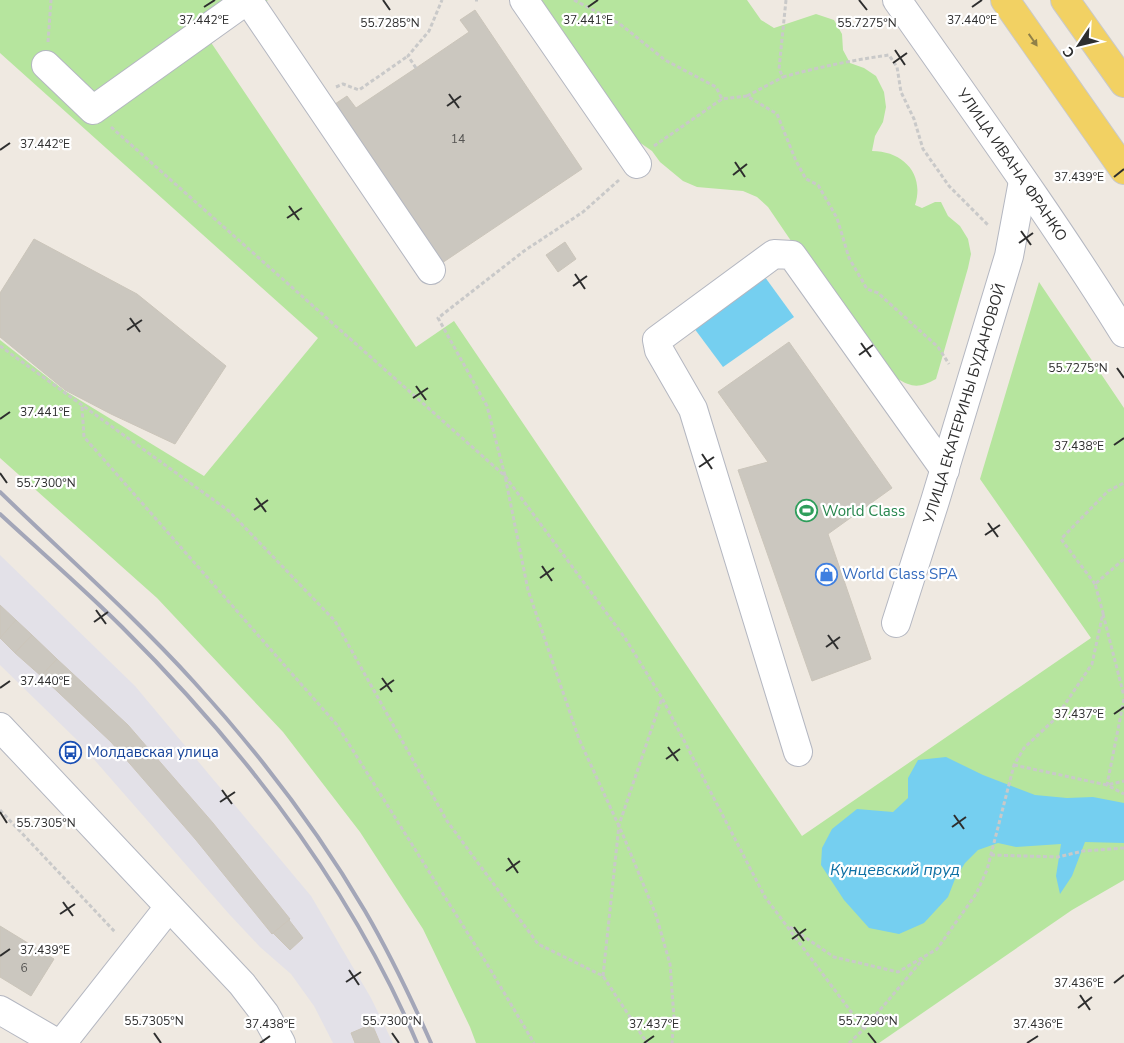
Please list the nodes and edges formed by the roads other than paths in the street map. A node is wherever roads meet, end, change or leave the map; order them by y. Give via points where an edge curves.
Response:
1 (248, 0) edge
2 (524, 0) edge
3 (897, 0) edge
4 (1005, 0) edge
5 (1064, 0) edge
6 (46, 65) road end
7 (1124, 83) edge
8 (646, 155) road end
9 (1124, 170) edge
10 (1024, 181) junction
11 (431, 270) dead end
12 (1124, 333) edge
13 (945, 470) junction
14 (896, 623) dead end
15 (0, 727) edge
16 (798, 752) dead end
17 (169, 907) junction
18 (0, 1010) edge
19 (57, 1043) edge
20 (62, 1043) edge
21 (281, 1043) edge

1 - 6 street via 93,110
1 - 11 street
2 - 8 street
3 - 10 street, УЛИЦА ИВАНА ФРАНКО
4 -> 9 main road
5 - 7 main road
10 - 12 street, УЛИЦА ИВАНА ФРАНКО
10 - 13 street, УЛИЦА ЕКАТЕРИНЫ БУДАНОВОЙ via 1009,256
13 - 14 street, УЛИЦА ЕКАТЕРИНЫ БУДАНОВОЙ
13 - 16 street via 792,255 774,254 657,340 659,350 693,409
15 - 17 street
17 - 20 street
17 - 21 street via 242,984 265,1014
18 - 19 street

